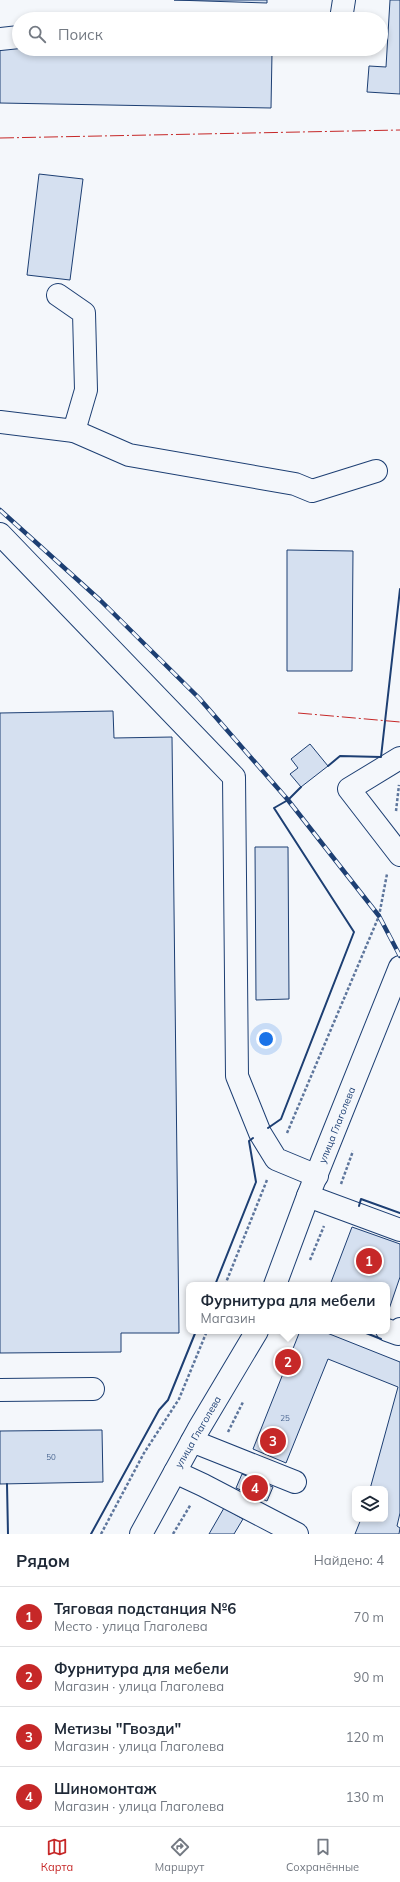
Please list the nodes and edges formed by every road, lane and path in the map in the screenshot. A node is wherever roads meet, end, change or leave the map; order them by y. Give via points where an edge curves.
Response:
1 (344, 0) edge
2 (343, 12) edge
3 (12, 37) edge
4 (0, 38) edge
5 (58, 294) dead end
6 (0, 422) edge
7 (74, 431) junction
8 (376, 471) dead end
9 (0, 534) edge
10 (400, 758) edge
11 (399, 781) edge
12 (396, 850) edge
13 (400, 966) edge
14 (276, 1159) junction
15 (317, 1176) junction
16 (308, 1196) junction
17 (400, 1230) edge
18 (226, 1282) edge
19 (276, 1282) edge
20 (400, 1329) edge
21 (390, 1331) edge
22 (206, 1334) edge
23 (256, 1334) edge
24 (93, 1389) dead end
25 (0, 1390) edge
26 (192, 1441) junction
27 (175, 1472) junction
28 (295, 1482) dead end
29 (101, 1534) edge
30 (141, 1534) edge
31 (297, 1534) edge

1 - 2 main road
3 - 4 main road
5 - 7 main road via 84,313 86,390
6 - 7 main road
7 - 8 main road via 129,455 295,484 312,491
9 - 14 main road via 234,777 237,1076 260,1133
10 - 12 main road via 349,789
11 - 12 path
12 - 14 path via 379,916
13 - 15 main road, улица Глаголева
14 - 15 main road
14 - 18 path
15 - 16 main road, улица Глаголева
16 - 17 main road
16 - 19 main road, улица Глаголева
20 - 21 main road via 398,1334
22 - 29 path via 179,1399 144,1452
23 - 26 main road, улица Глаголева
24 - 25 main road
26 - 27 main road, улица Глаголева
26 - 28 main road
27 - 30 main road, улица Глаголева
27 - 31 main road

